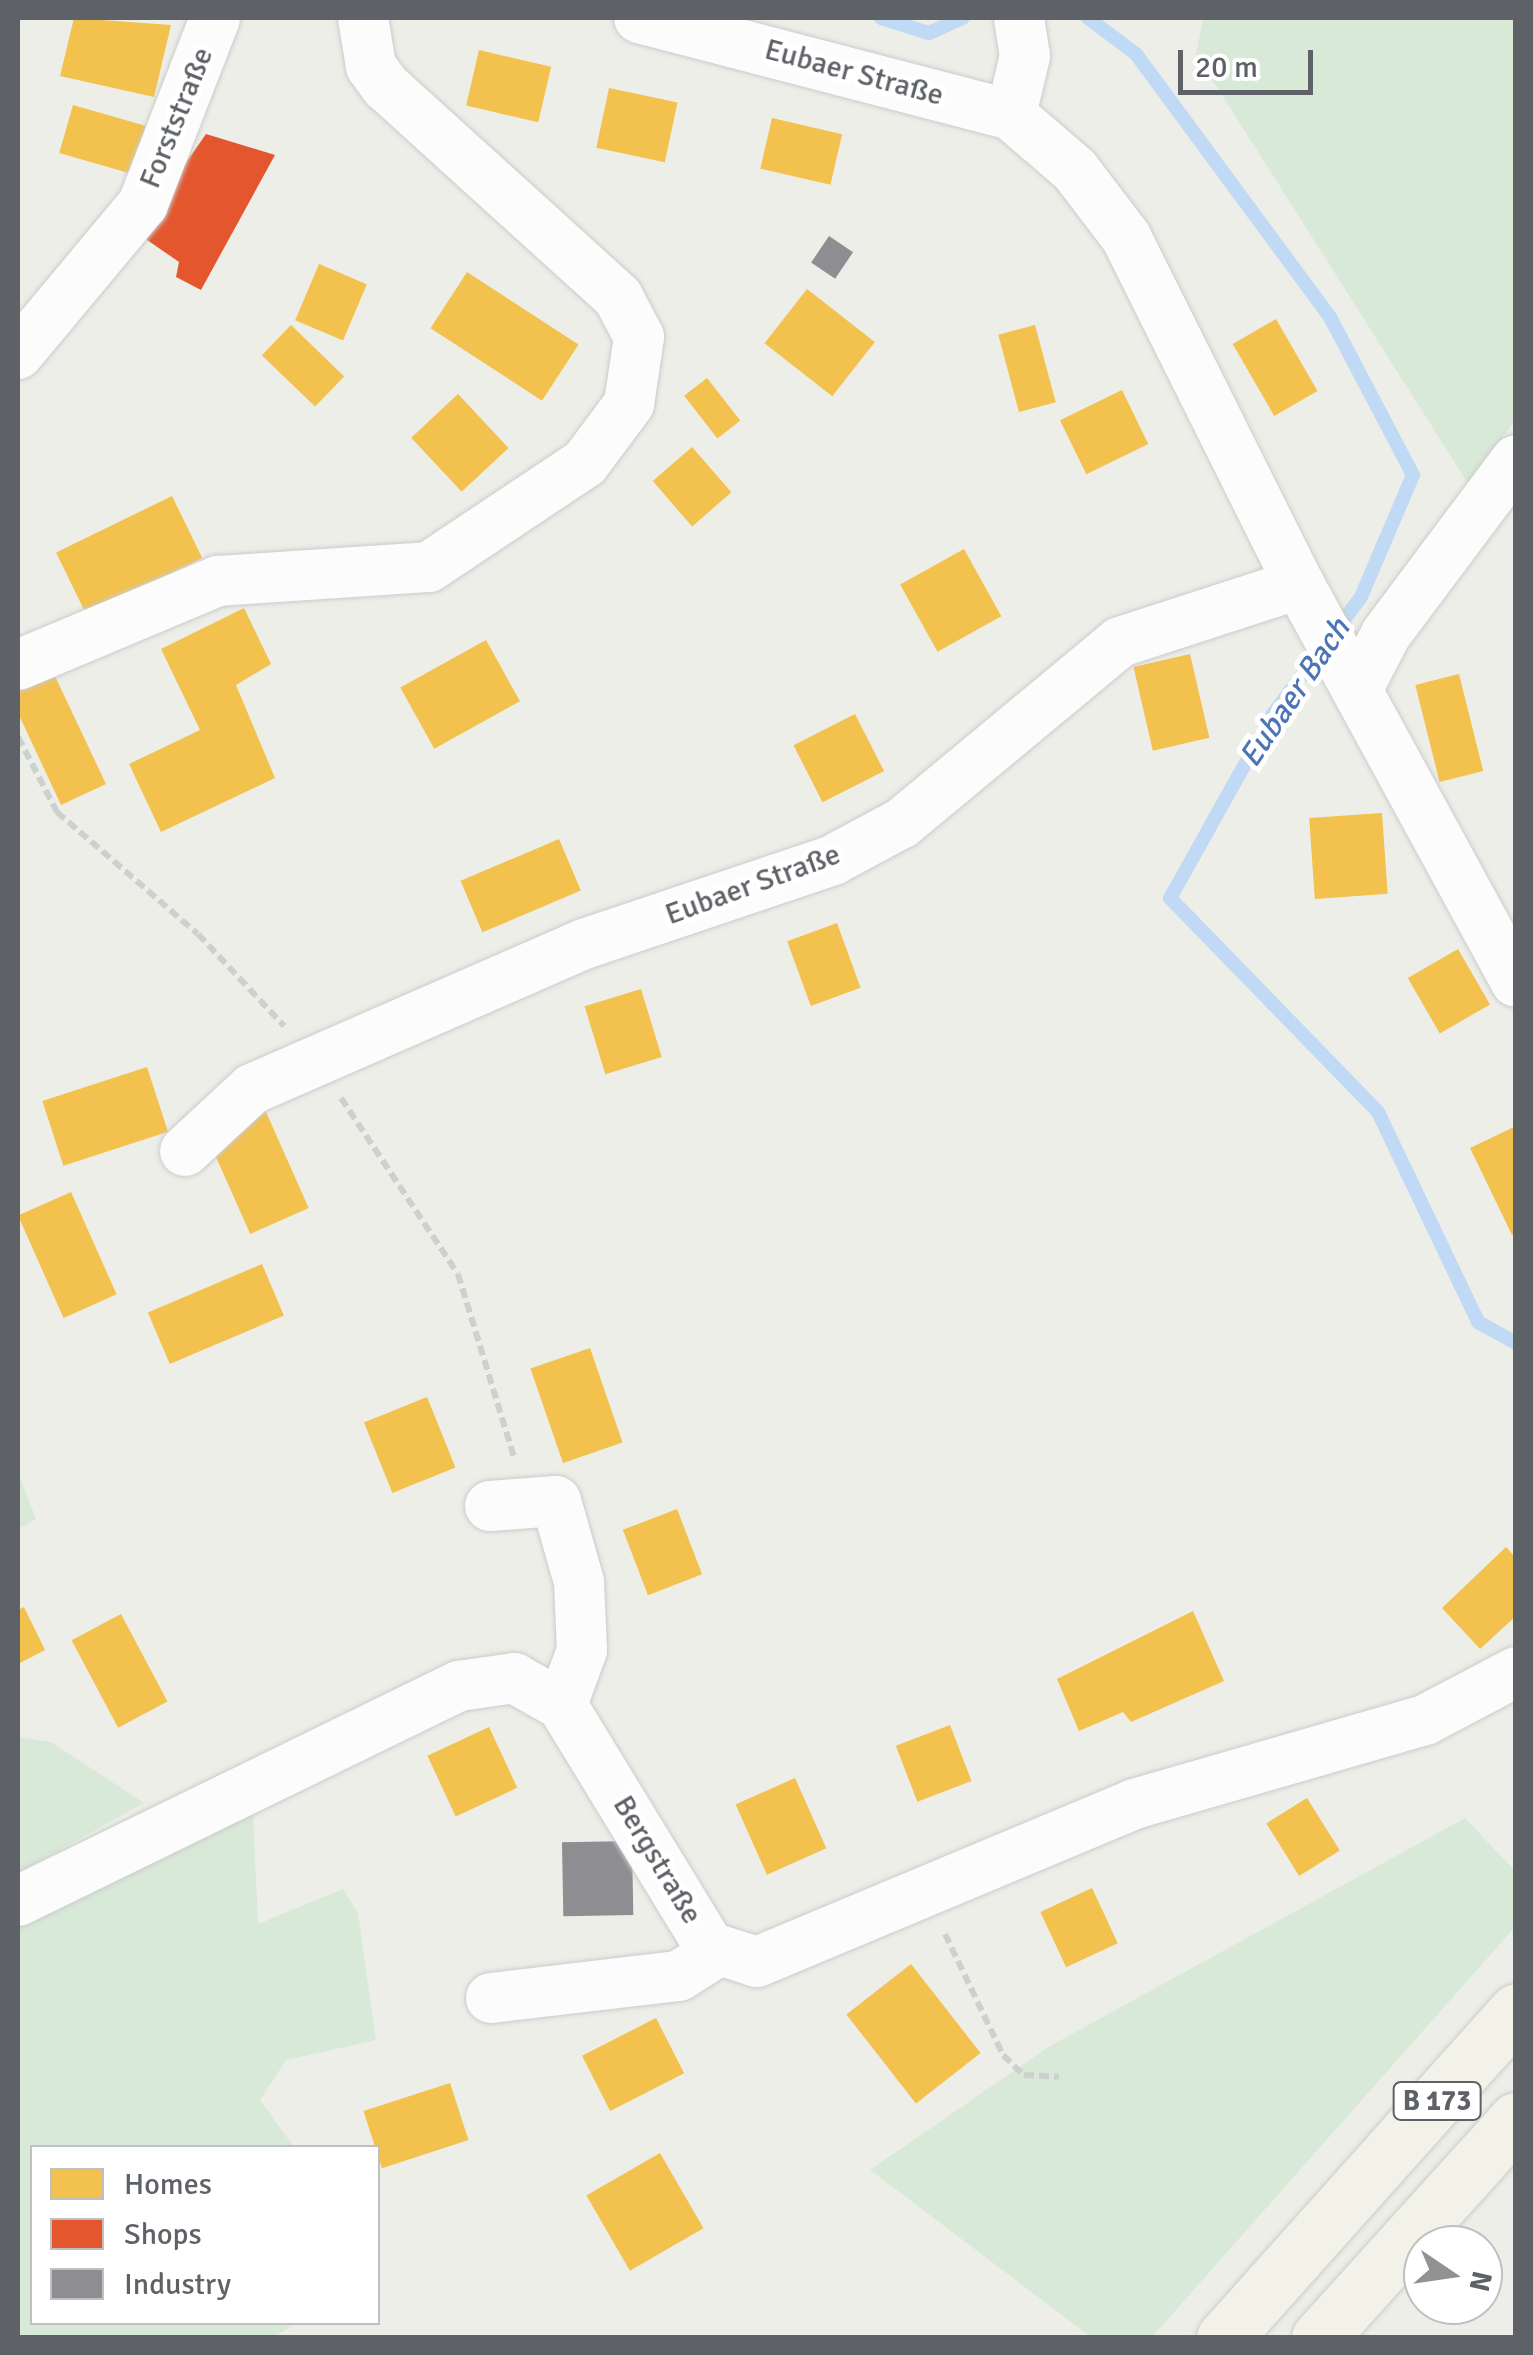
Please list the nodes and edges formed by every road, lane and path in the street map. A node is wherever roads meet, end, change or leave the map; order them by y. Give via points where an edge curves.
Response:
1 (214, 18) edge
2 (364, 18) edge
3 (640, 18) edge
4 (1019, 18) edge
5 (1011, 114) junction
6 (18, 354) edge
7 (1516, 460) edge
8 (1516, 502) edge
9 (1454, 542) junction
10 (1309, 602) junction
11 (18, 665) edge
12 (1350, 678) junction
13 (1516, 982) edge
14 (185, 1152) dead end
15 (490, 1506) dead end
16 (1516, 1672) edge
17 (562, 1704) junction
18 (928, 1893) junction
19 (18, 1901) edge
20 (718, 1952) junction
21 (491, 1998) dead end
22 (1516, 2012) edge
23 (1059, 2077) dead end
24 (1516, 2120) edge
25 (1224, 2338) edge
26 (1319, 2338) edge

1 - 6 street, Forststraße via 143,204
2 - 11 street via 371,66 386,87 618,297 640,337 630,404 585,463 428,568 218,582
3 - 5 street, Eubaer Straße
4 - 5 street via 1025,56
5 - 10 street, Eubaer Straße via 1075,170 1126,236
7 - 9 street
8 - 9 street
9 - 12 street
10 - 12 street, Eubaer Straße
10 - 14 street, Eubaer Straße via 1120,642 902,823 832,860 584,944 252,1088
12 - 13 street, Eubaer Straße
15 - 17 street via 556,1500 579,1582 581,1633
16 - 18 street, Bergstraße via 1425,1720 1134,1804
17 - 19 street, Bergstraße via 514,1678 486,1677 115,1846
17 - 20 street, Bergstraße
18 - 20 street, Bergstraße via 775,1959 742,1962
18 - 23 path via 1003,2055 1024,2076
20 - 21 street via 679,1976
22 - 25 main road, B 173
24 - 26 main road, B 173

